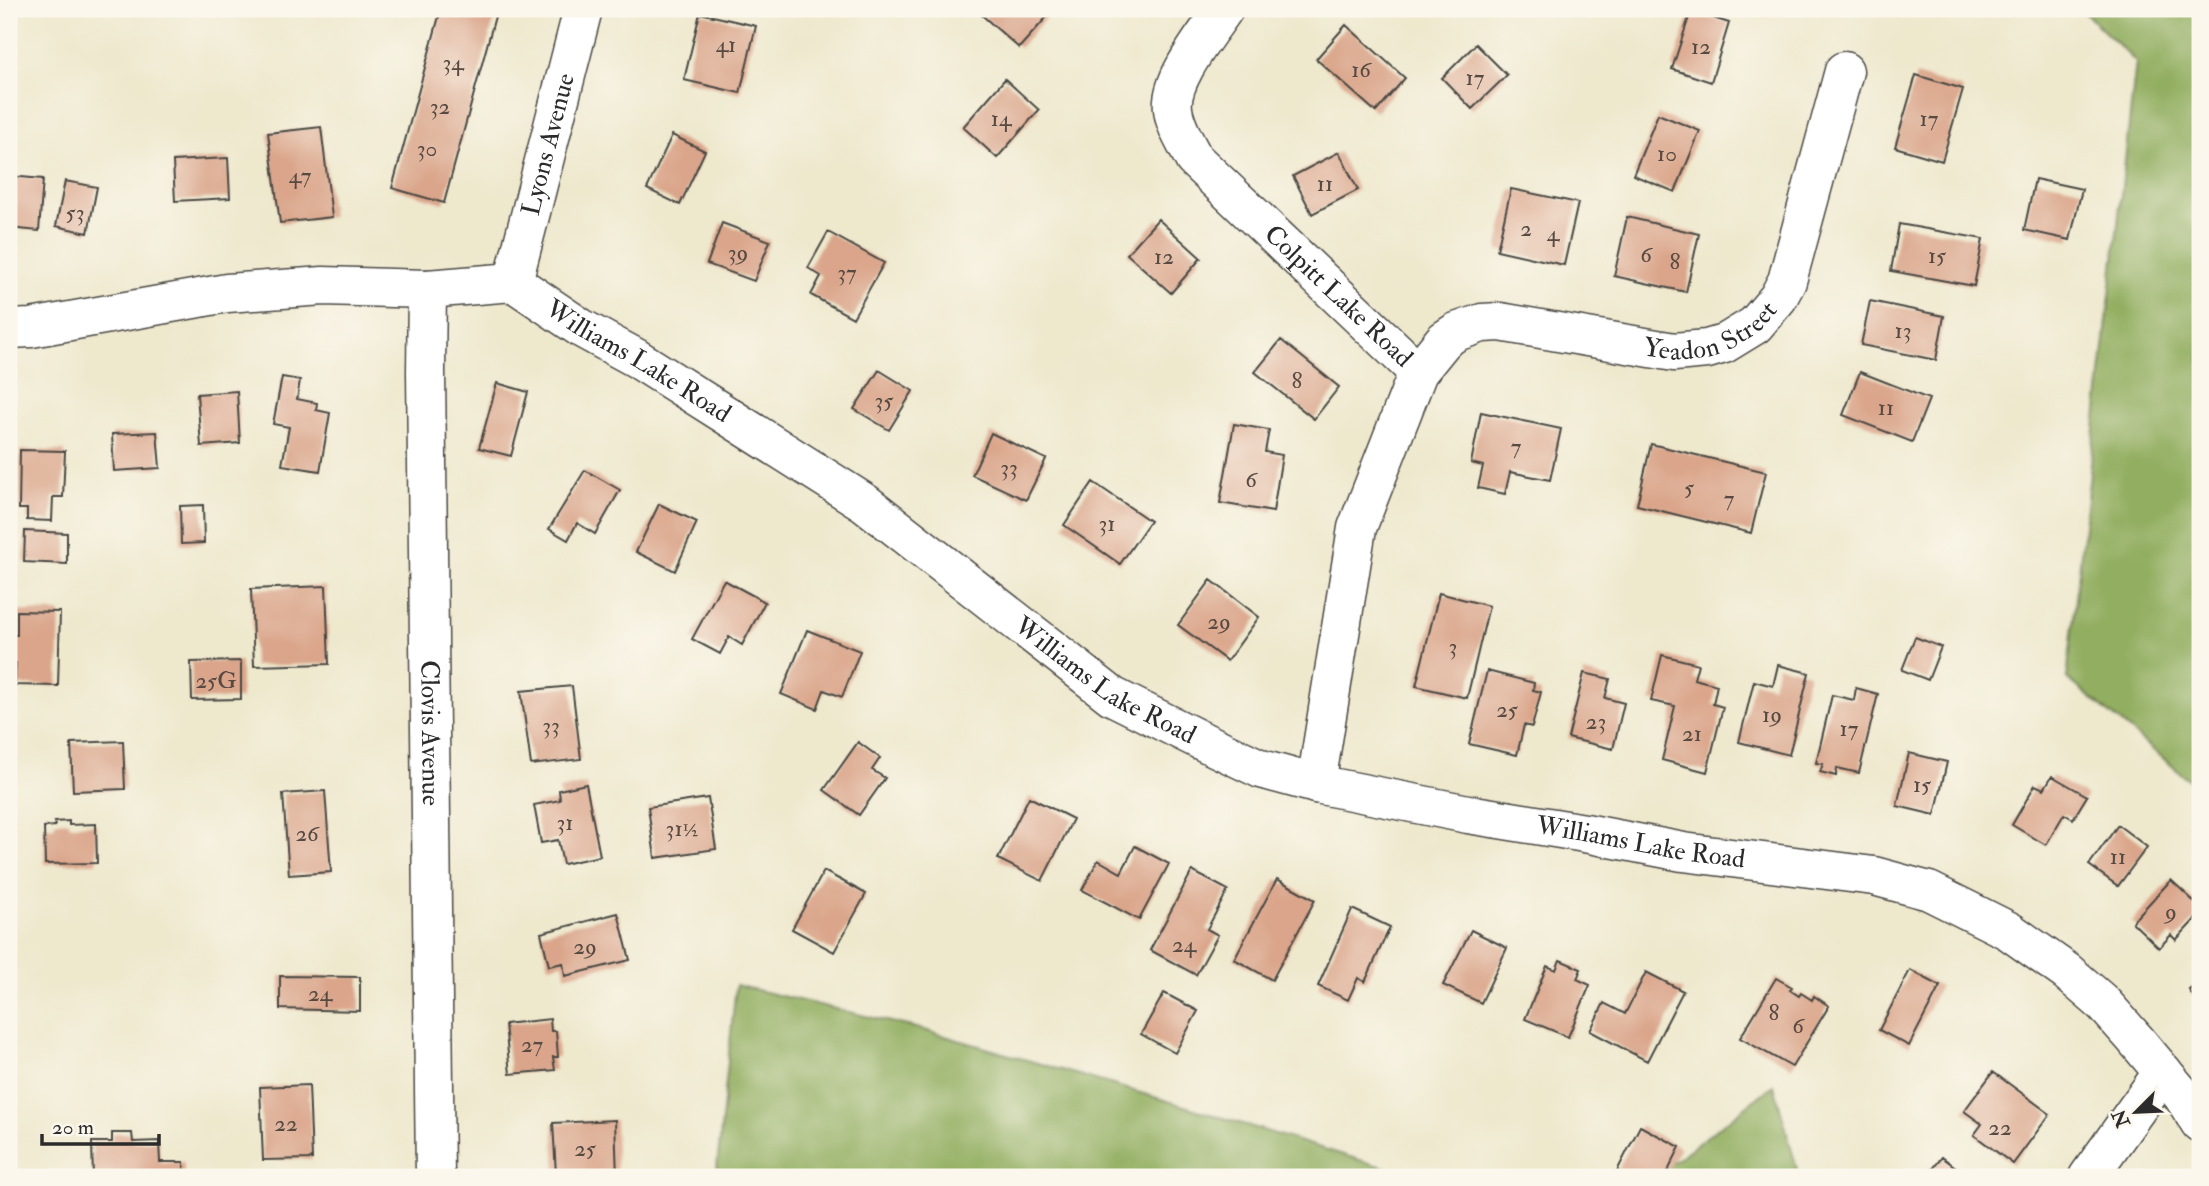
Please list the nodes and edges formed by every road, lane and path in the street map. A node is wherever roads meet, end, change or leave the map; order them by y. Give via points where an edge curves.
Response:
1 (583, 9) edge
2 (1224, 9) edge
3 (1844, 71) dead end
4 (513, 282) junction
5 (428, 289) junction
6 (9, 329) edge
7 (1418, 372) junction
8 (1316, 784) junction
9 (2162, 1072) junction
10 (2200, 1123) edge
11 (435, 1177) edge
12 (2088, 1177) edge

1 - 4 street, Lyons Avenue
2 - 7 street, Colpitt Lake Road via 1193,54 1175,91 1173,111 1194,159
3 - 7 street, Yeadon Street via 1787,281 1768,312 1740,335 1707,349 1674,352 1500,322 1482,323 1444,340
4 - 5 street
4 - 8 street, Williams Lake Road via 864,503 1112,695 1261,769
5 - 6 street via 323,286 227,293
5 - 11 street, Clovis Avenue
7 - 8 street, Colpitt Lake Road via 1357,528
8 - 9 street, Williams Lake Road via 1683,852 1874,876 1929,891 2009,931 2067,972 2103,1003
9 - 10 street, Williams Lake Road
9 - 12 street

